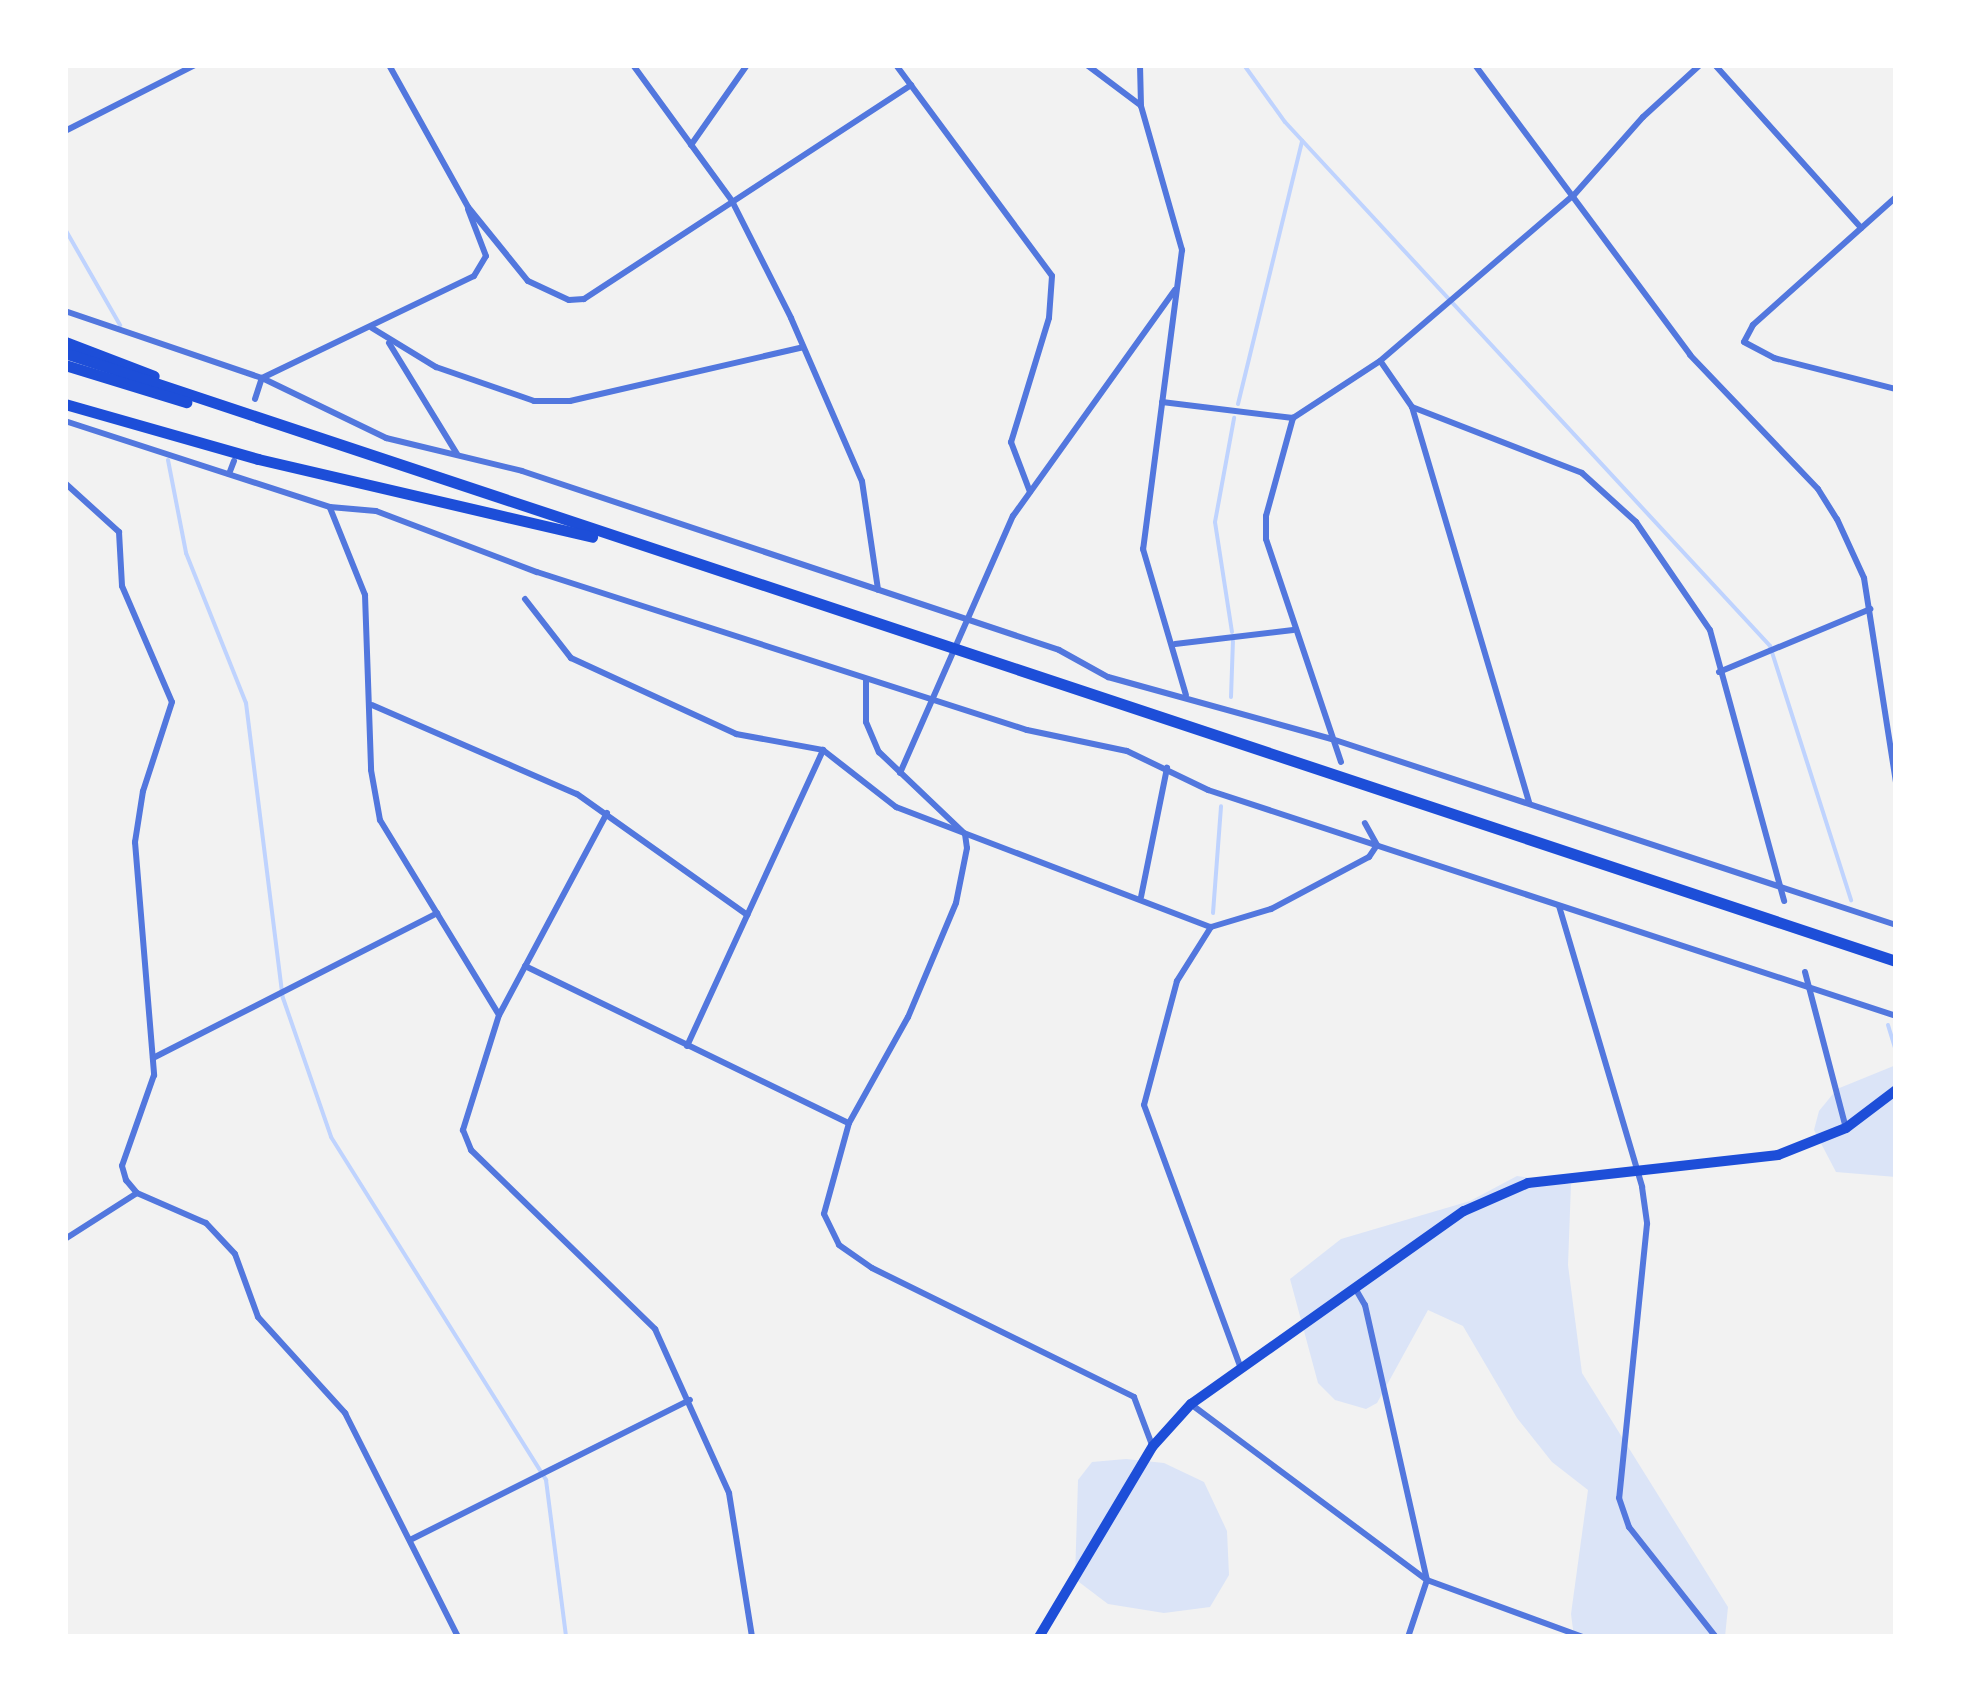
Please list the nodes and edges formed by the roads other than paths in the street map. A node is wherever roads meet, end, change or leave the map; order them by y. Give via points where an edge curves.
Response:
1 (196, 65) edge
2 (389, 65) edge
3 (632, 65) edge
4 (747, 65) edge
5 (896, 65) edge
6 (1087, 65) edge
7 (1140, 65) edge
8 (1474, 65) edge
9 (1700, 65) edge
10 (1715, 65) edge
11 (911, 85) junction
12 (1142, 106) junction
13 (65, 131) edge
14 (691, 145) junction
15 (1574, 196) junction
16 (1896, 197) edge
17 (732, 201) junction
18 (468, 208) junction
19 (1861, 228) junction
20 (1178, 286) junction
21 (65, 311) edge
22 (372, 328) junction
23 (65, 342) edge
24 (388, 342) junction
25 (803, 347) junction
26 (65, 353) edge
27 (1380, 362) junction
28 (65, 365) edge
29 (262, 378) junction
30 (1896, 389) edge
31 (176, 390) junction
32 (255, 400) dead end
33 (1162, 402) junction
34 (65, 404) edge
35 (1412, 407) junction
36 (1292, 418) junction
37 (65, 421) edge
38 (457, 454) junction
39 (376, 459) junction
40 (234, 460) dead end
41 (230, 474) junction
42 (65, 483) edge
43 (1031, 493) junction
44 (330, 508) junction
45 (659, 553) junction
46 (878, 590) junction
47 (525, 599) dead end
48 (1870, 610) junction
49 (971, 620) junction
50 (1293, 630) junction
51 (1174, 644) junction
52 (1719, 672) junction
53 (866, 679) junction
54 (1186, 694) junction
55 (936, 701) junction
56 (372, 705) junction
57 (1332, 738) junction
58 (823, 750) junction
59 (1341, 762) dead end
60 (1167, 768) junction
61 (900, 773) junction
62 (1896, 783) edge
63 (1530, 804) junction
64 (606, 813) junction
65 (1366, 823) dead end
66 (966, 834) junction
67 (1377, 845) junction
68 (1780, 886) junction
69 (1141, 897) junction
70 (1784, 901) dead end
71 (1560, 906) junction
72 (437, 913) junction
73 (747, 916) junction
74 (1896, 925) edge
75 (1211, 927) junction
76 (1896, 960) edge
77 (526, 966) junction
78 (1804, 972) dead end
79 (1809, 988) junction
80 (499, 1014) junction
81 (1896, 1016) edge
82 (687, 1046) junction
83 (152, 1058) junction
84 (1896, 1090) edge
85 (849, 1123) junction
86 (1846, 1128) junction
87 (1637, 1173) junction
88 (137, 1193) junction
89 (65, 1239) edge
90 (1354, 1288) junction
91 (1240, 1366) junction
92 (690, 1400) junction
93 (1191, 1404) junction
94 (1152, 1446) junction
95 (410, 1540) junction
96 (1427, 1580) junction
97 (458, 1637) edge
98 (752, 1637) edge
99 (1039, 1637) edge
100 (1408, 1637) edge
101 (1580, 1637) edge
102 (1716, 1637) edge

1 - 13 street
2 - 18 street
3 - 14 street
4 - 14 street
5 - 11 street
6 - 12 street
7 - 12 street
8 - 15 street
9 - 15 street via 1643,117
10 - 19 street
11 - 17 street
11 - 43 street via 1052,276 1050,318 1011,442
12 - 20 street via 1180,236
14 - 17 street
15 - 27 street
15 - 48 street via 1690,355 1818,489 1864,578
16 - 19 street
17 - 18 street via 584,299 569,300 528,281
17 - 25 street
18 - 22 street via 484,266
19 - 30 street via 1753,326 1744,342 1774,358
20 - 33 street
20 - 43 street
21 - 29 street
22 - 24 street
22 - 29 street
23 - 31 highway
24 - 25 street via 473,383 534,401 570,400
24 - 38 street
25 - 46 street via 862,480
26 - 31 highway
27 - 35 street
27 - 36 street
28 - 39 highway
29 - 32 street
29 - 38 street via 386,438
31 - 39 highway
33 - 36 street
33 - 51 street via 1142,549
34 - 45 highway via 258,459
35 - 52 street via 1548,456 1606,490 1700,612
35 - 63 street
36 - 50 street via 1266,516 1268,550
37 - 41 street
38 - 46 street
39 - 45 highway
40 - 41 street
41 - 44 street
42 - 83 street via 119,532 122,586 172,702 143,791 135,842
43 - 49 street via 1013,516
44 - 53 street via 376,510 537,572
44 - 56 street via 366,595
45 - 76 highway
46 - 49 street
47 - 58 street via 571,658 736,734
48 - 52 street
48 - 62 street
49 - 54 street via 1059,650 1108,678
49 - 55 street
50 - 51 street
50 - 57 street
51 - 54 street
52 - 68 street
53 - 55 street
53 - 61 street via 866,722 879,752
54 - 57 street
55 - 60 street via 1027,730 1127,751
55 - 61 street
56 - 64 street via 577,794
56 - 72 street via 371,770 380,820
57 - 59 street
57 - 63 street
58 - 66 street via 896,807
58 - 73 street
60 - 67 street via 1208,790
60 - 69 street
61 - 66 street
63 - 68 street
64 - 73 street
64 - 77 street
65 - 67 street
66 - 69 street
66 - 85 street via 956,903 908,1017
67 - 71 street
67 - 75 street via 1369,857 1270,909
68 - 70 street
68 - 74 street
69 - 75 street
71 - 79 street
71 - 87 street
72 - 80 street
72 - 83 street
73 - 82 street
75 - 91 street via 1178,980 1144,1105
77 - 80 street
77 - 82 street
78 - 79 street
79 - 81 street
79 - 86 street
80 - 92 street via 491,1054 468,1106 466,1142 640,1310
82 - 85 street
83 - 88 street via 146,1108 122,1166
84 - 86 main road
85 - 94 street via 824,1214 839,1245 872,1268 1134,1396
86 - 87 main road via 1778,1155
87 - 90 main road via 1528,1183 1464,1211
87 - 102 street via 1646,1224 1619,1498 1628,1527
88 - 89 street
88 - 95 street via 187,1212 224,1239 244,1271 258,1317 345,1413
90 - 91 main road
90 - 96 street via 1365,1305
91 - 93 main road
92 - 95 street
92 - 98 street via 729,1493
93 - 94 main road
93 - 96 street
94 - 99 main road
95 - 97 street
96 - 100 street
96 - 101 street

